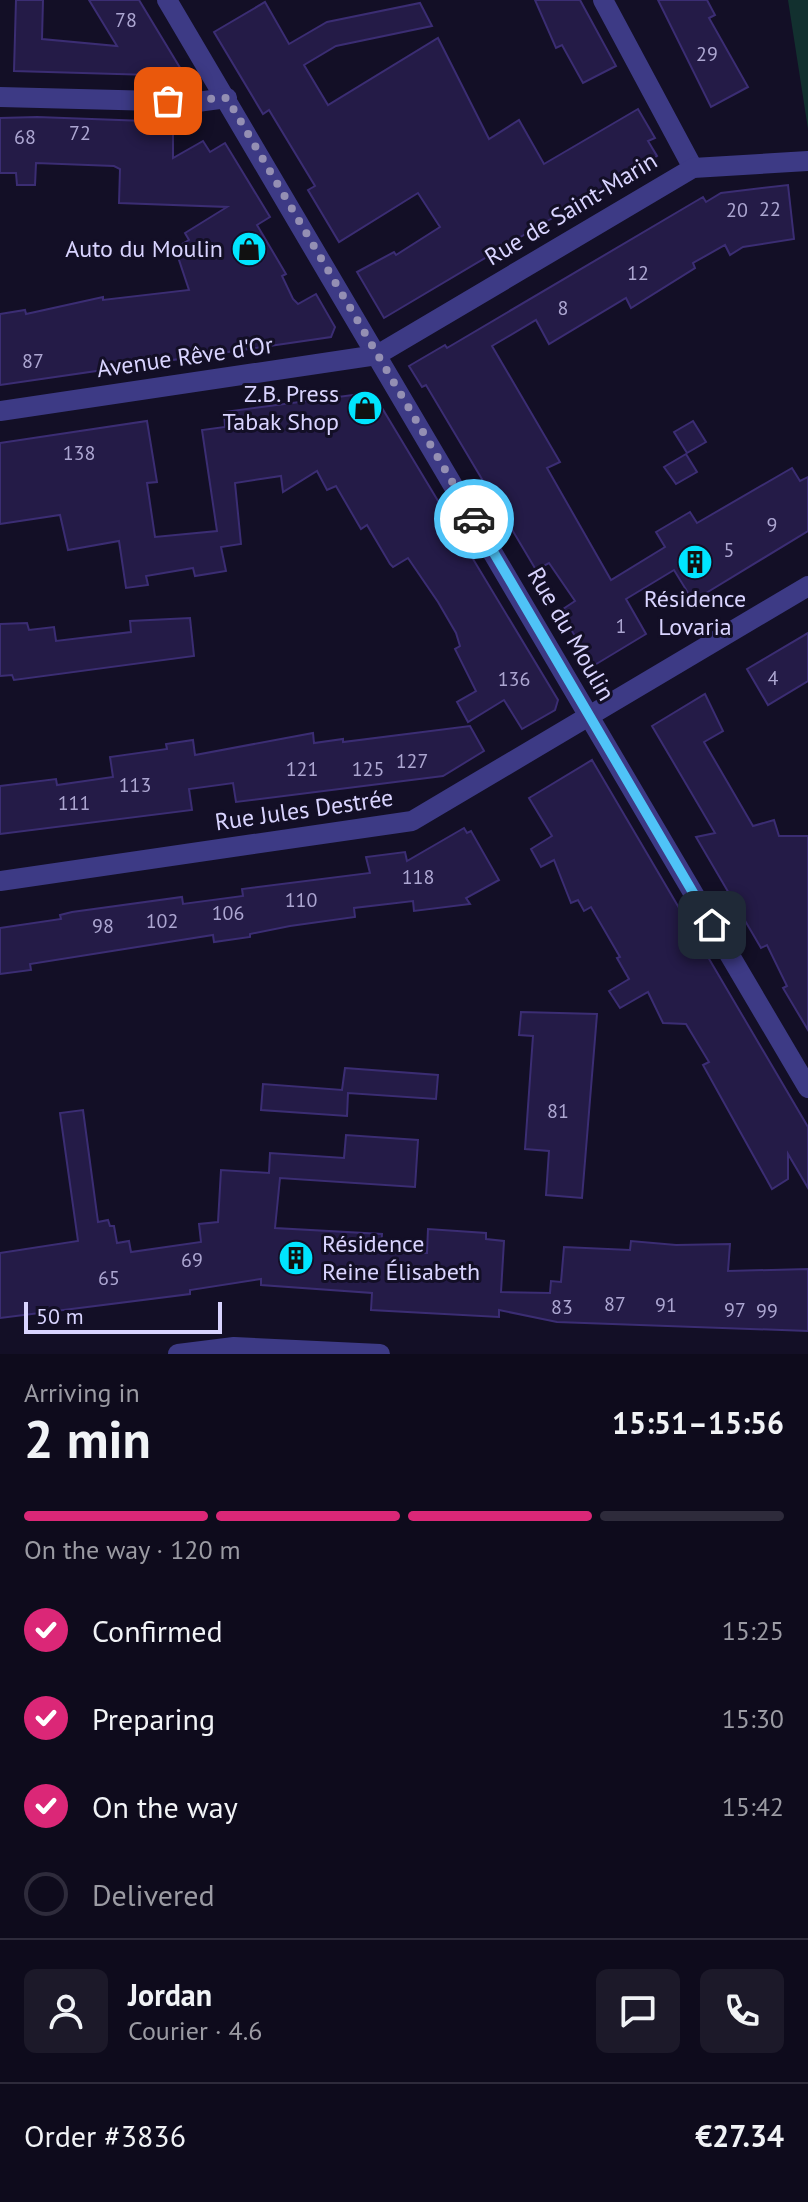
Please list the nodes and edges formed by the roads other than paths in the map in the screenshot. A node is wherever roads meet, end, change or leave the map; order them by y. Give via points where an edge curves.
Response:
1 (167, 0) edge
2 (603, 0) edge
3 (0, 97) edge
4 (227, 98) junction
5 (808, 161) edge
6 (693, 168) junction
7 (377, 355) junction
8 (0, 411) edge
9 (808, 586) edge
10 (590, 718) junction
11 (0, 881) edge
12 (808, 1088) edge
13 (308, 1353) edge
14 (178, 1354) edge
15 (380, 1354) edge

1 - 4 street, Rue du Moulin
2 - 6 street
3 - 4 street via 197,102
4 - 7 street, Rue du Moulin
5 - 6 street, Rue de Saint-Marin
6 - 7 street, Rue de Saint-Marin
7 - 8 street, Avenue Rêve d'Or
7 - 10 street, Rue du Moulin
9 - 10 street, Rue Jules Destrée
10 - 11 street, Rue Jules Destrée via 412,821
10 - 12 street, Rue du Moulin
13 - 14 street via 234,1347
13 - 15 street

